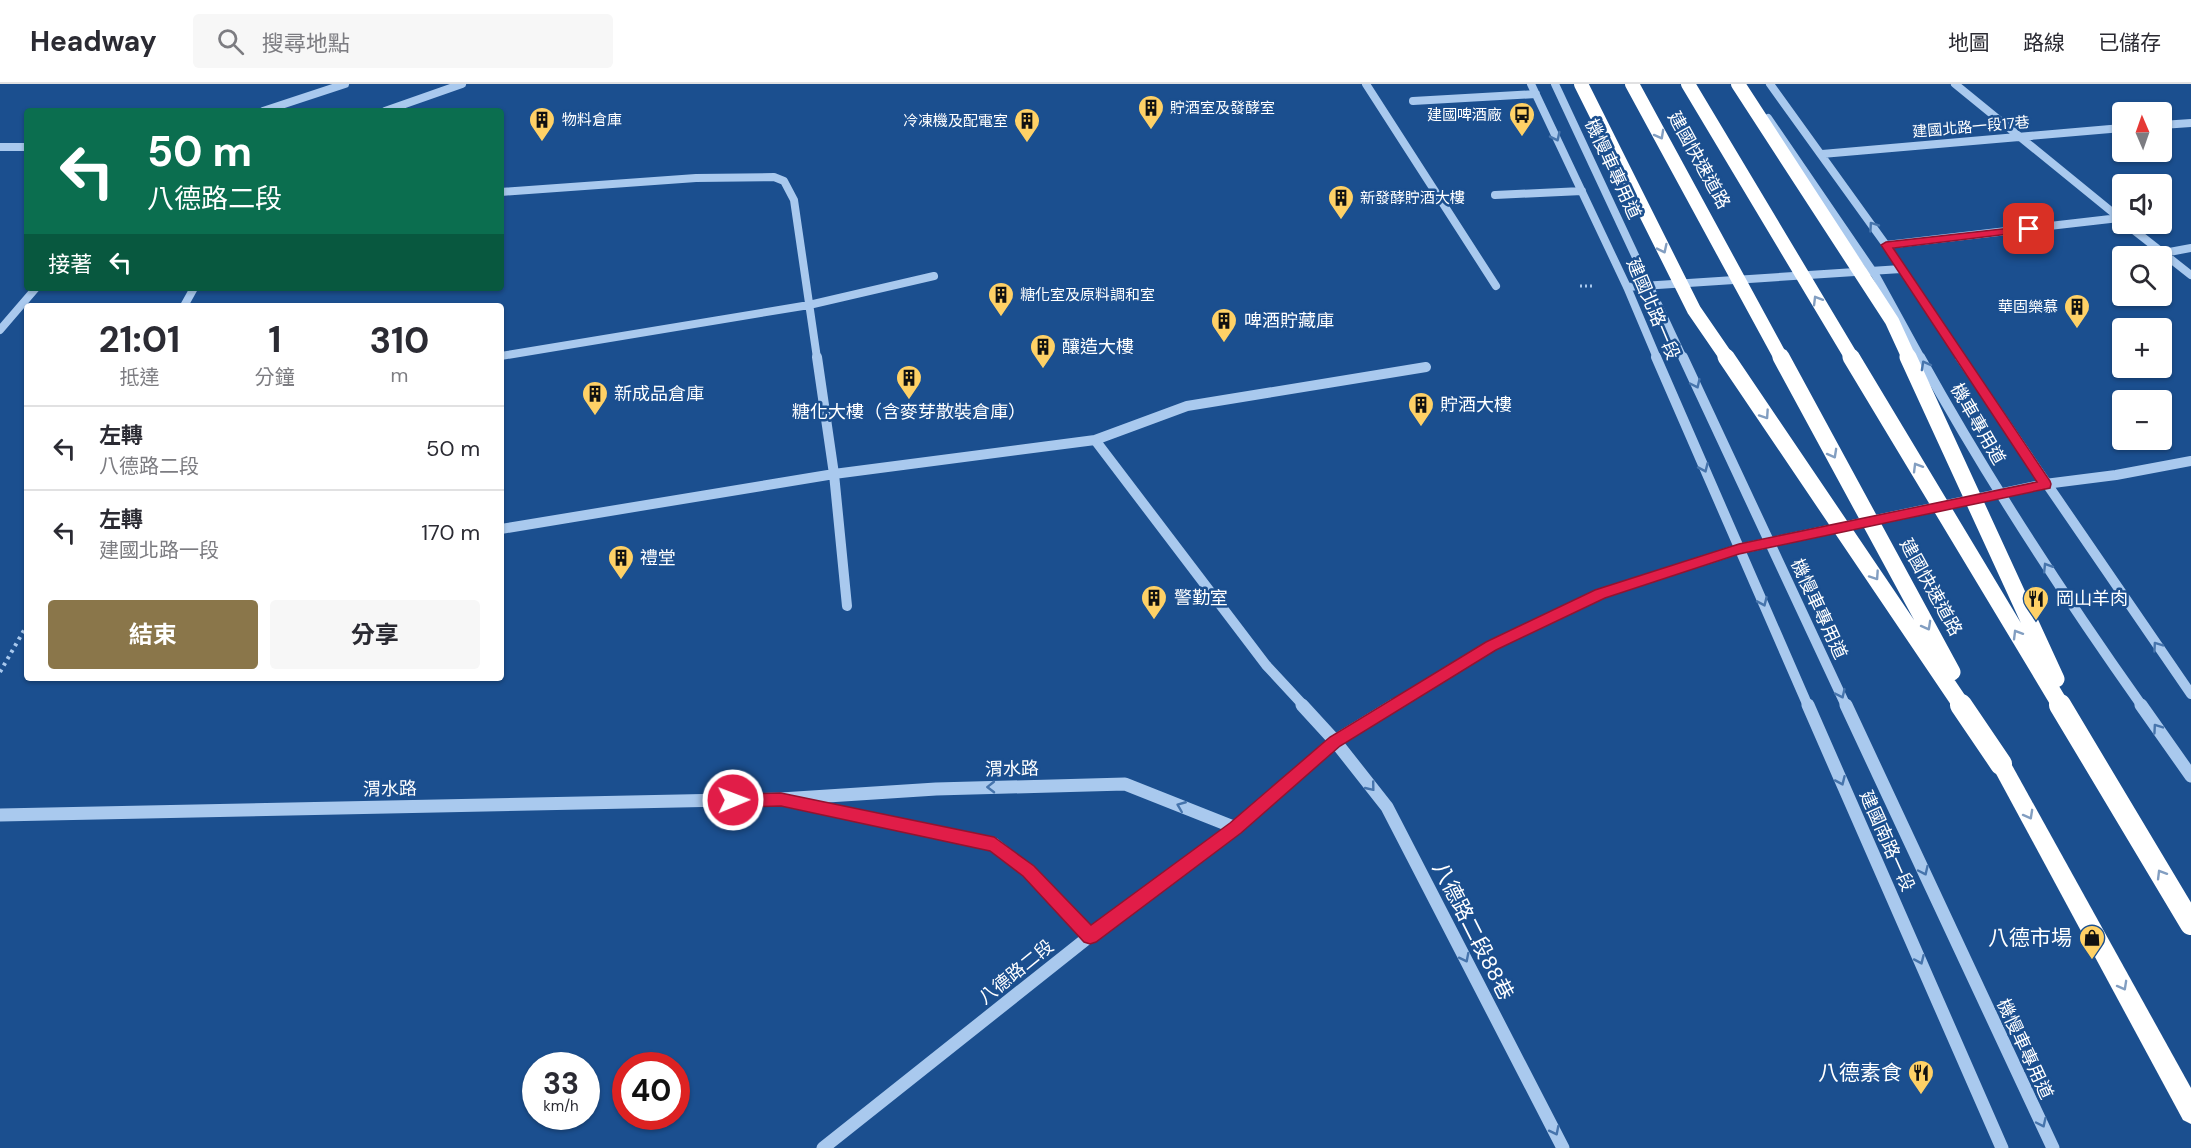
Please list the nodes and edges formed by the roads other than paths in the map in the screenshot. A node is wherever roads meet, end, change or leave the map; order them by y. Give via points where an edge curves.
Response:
1 (345, 84) edge
2 (462, 84) edge
3 (1366, 84) edge
4 (1531, 84) edge
5 (1555, 84) edge
6 (1581, 84) edge
7 (1632, 84) edge
8 (1688, 84) edge
9 (1738, 84) edge
10 (1745, 84) edge
11 (1770, 84) edge
12 (1955, 84) edge
13 (1536, 94) junction
14 (1413, 101) dead end
15 (272, 108) edge
16 (394, 108) edge
17 (2191, 123) edge
18 (2172, 124) edge
19 (2112, 129) edge
20 (2019, 137) junction
21 (0, 147) edge
22 (24, 147) edge
23 (1822, 154) junction
24 (1582, 191) junction
25 (504, 192) edge
26 (1495, 195) dead end
27 (2112, 212) edge
28 (2112, 222) edge
29 (2140, 234) edge
30 (1886, 245) junction
31 (2155, 246) edge
32 (2191, 248) edge
33 (2172, 252) edge
34 (2172, 260) edge
35 (1901, 269) junction
36 (2191, 275) edge
37 (934, 276) dead end
38 (1496, 286) dead end
39 (1627, 287) junction
40 (33, 291) edge
41 (809, 305) junction
42 (0, 330) edge
43 (504, 356) edge
44 (1426, 367) dead end
45 (1095, 440) junction
46 (2191, 461) edge
47 (834, 474) junction
48 (2045, 484) junction
49 (504, 529) edge
50 (1739, 549) junction
51 (847, 606) dead end
52 (2191, 694) edge
53 (1335, 741) junction
54 (2093, 760) junction
55 (2001, 764) junction
56 (2191, 776) edge
57 (781, 800) junction
58 (0, 815) edge
59 (1236, 828) junction
60 (2191, 924) edge
61 (1090, 936) junction
62 (2191, 1112) edge
63 (823, 1148) edge
64 (1563, 1148) edge
65 (2002, 1148) edge
66 (2053, 1148) edge

1 - 15 street
2 - 16 street
3 - 38 street
4 - 13 street, 建國北路一段
5 -> 66 street, 機慢車專用道, bridge
6 -> 55 highway, bridge via 1694,310
7 -> 55 highway, 建國快速道路, bridge
54 -> 8 highway, 建國快速道路, bridge
9 - 54 highway, bridge via 1892,321
56 -> 10 street, 機車專用道, bridge via 2079,617 1964,437 1876,276
11 - 23 street
12 - 20 street
13 - 14 street
13 -> 24 street, 建國北路一段
17 - 18 street
19 - 20 street, 建國北路一段17巷
20 - 23 street, 建國北路一段17巷
20 - 27 street
21 - 22 street
30 -> 23 street
24 - 26 street
24 - 39 street, 建國北路一段
25 - 41 street via 696,178 774,177 784,182 794,200
28 - 30 street
29 - 31 street
30 - 35 street
32 - 33 street
34 - 36 street
35 - 39 street
35 - 48 street
37 - 41 street
39 -> 50 street, 建國北路一段
40 - 42 street
41 - 43 street
41 - 47 street
44 - 45 street via 1187,406
45 - 47 street
45 - 53 street, 八德路二段88巷 via 1266,665
46 - 48 street, 八德路二段
47 - 49 street
47 - 51 street
48 - 50 street, 八德路二段
52 -> 48 street
50 - 53 street, 八德路二段 via 1600,594 1570,608 1491,646
50 -> 65 street, 建國南路一段
53 - 59 street, 八德路二段
53 -> 64 street, 八德路二段88巷 via 1387,807
60 -> 54 highway, 建國快速道路, bridge
55 -> 62 highway, 建國快速道路
57 - 58 street, 渭水路
59 -> 57 street, 渭水路 via 1125,784 936,789
57 - 61 street, 渭水路 via 994,844 1028,871
59 - 61 street, 八德路二段
61 - 63 street, 八德路二段

